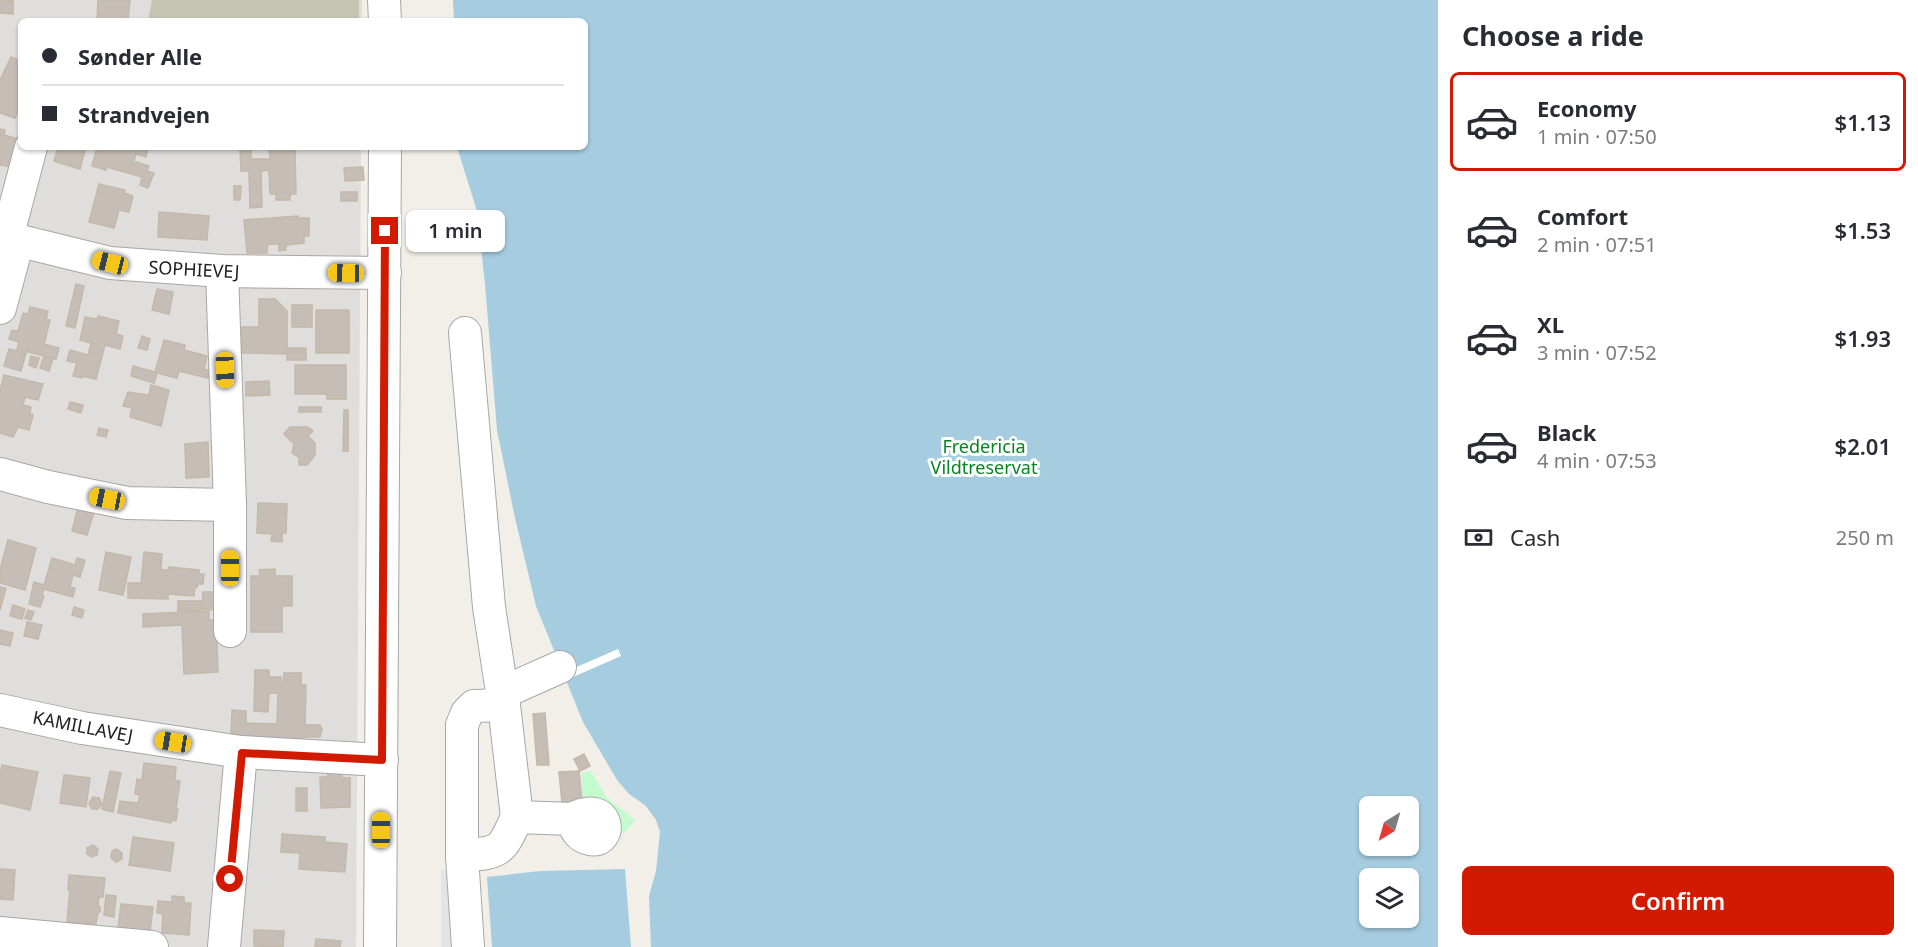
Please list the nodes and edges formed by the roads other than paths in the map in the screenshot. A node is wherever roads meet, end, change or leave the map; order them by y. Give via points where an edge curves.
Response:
1 (384, 0) edge
2 (385, 18) edge
3 (30, 150) edge
4 (385, 150) edge
5 (8, 238) edge
6 (222, 271) junction
7 (385, 273) junction
8 (0, 308) edge
9 (465, 333) dead end
10 (0, 474) edge
11 (230, 505) junction
12 (230, 631) dead end
13 (560, 667) dead end
14 (503, 699) junction
15 (0, 710) edge
16 (242, 753) junction
17 (382, 760) junction
18 (462, 856) junction
19 (0, 933) edge
20 (152, 947) edge
21 (224, 947) edge
22 (380, 947) edge
23 (468, 947) edge

1 - 2 street
3 - 5 street
4 - 7 street
5 - 6 street, SOPHIEVEJ via 110,263
5 - 8 street
6 - 7 street, SOPHIEVEJ
6 - 11 street
7 - 17 street
9 - 14 street via 489,607
10 - 11 street via 127,503
11 - 12 street
13 - 14 street
14 - 18 street via 474,706 462,725
14 - 18 street via 544,820 492,853
15 - 16 street, KAMILLAVEJ via 82,728
16 - 17 street, KAMILLAVEJ
16 - 21 street
17 - 22 street
18 - 23 street
19 - 20 street

